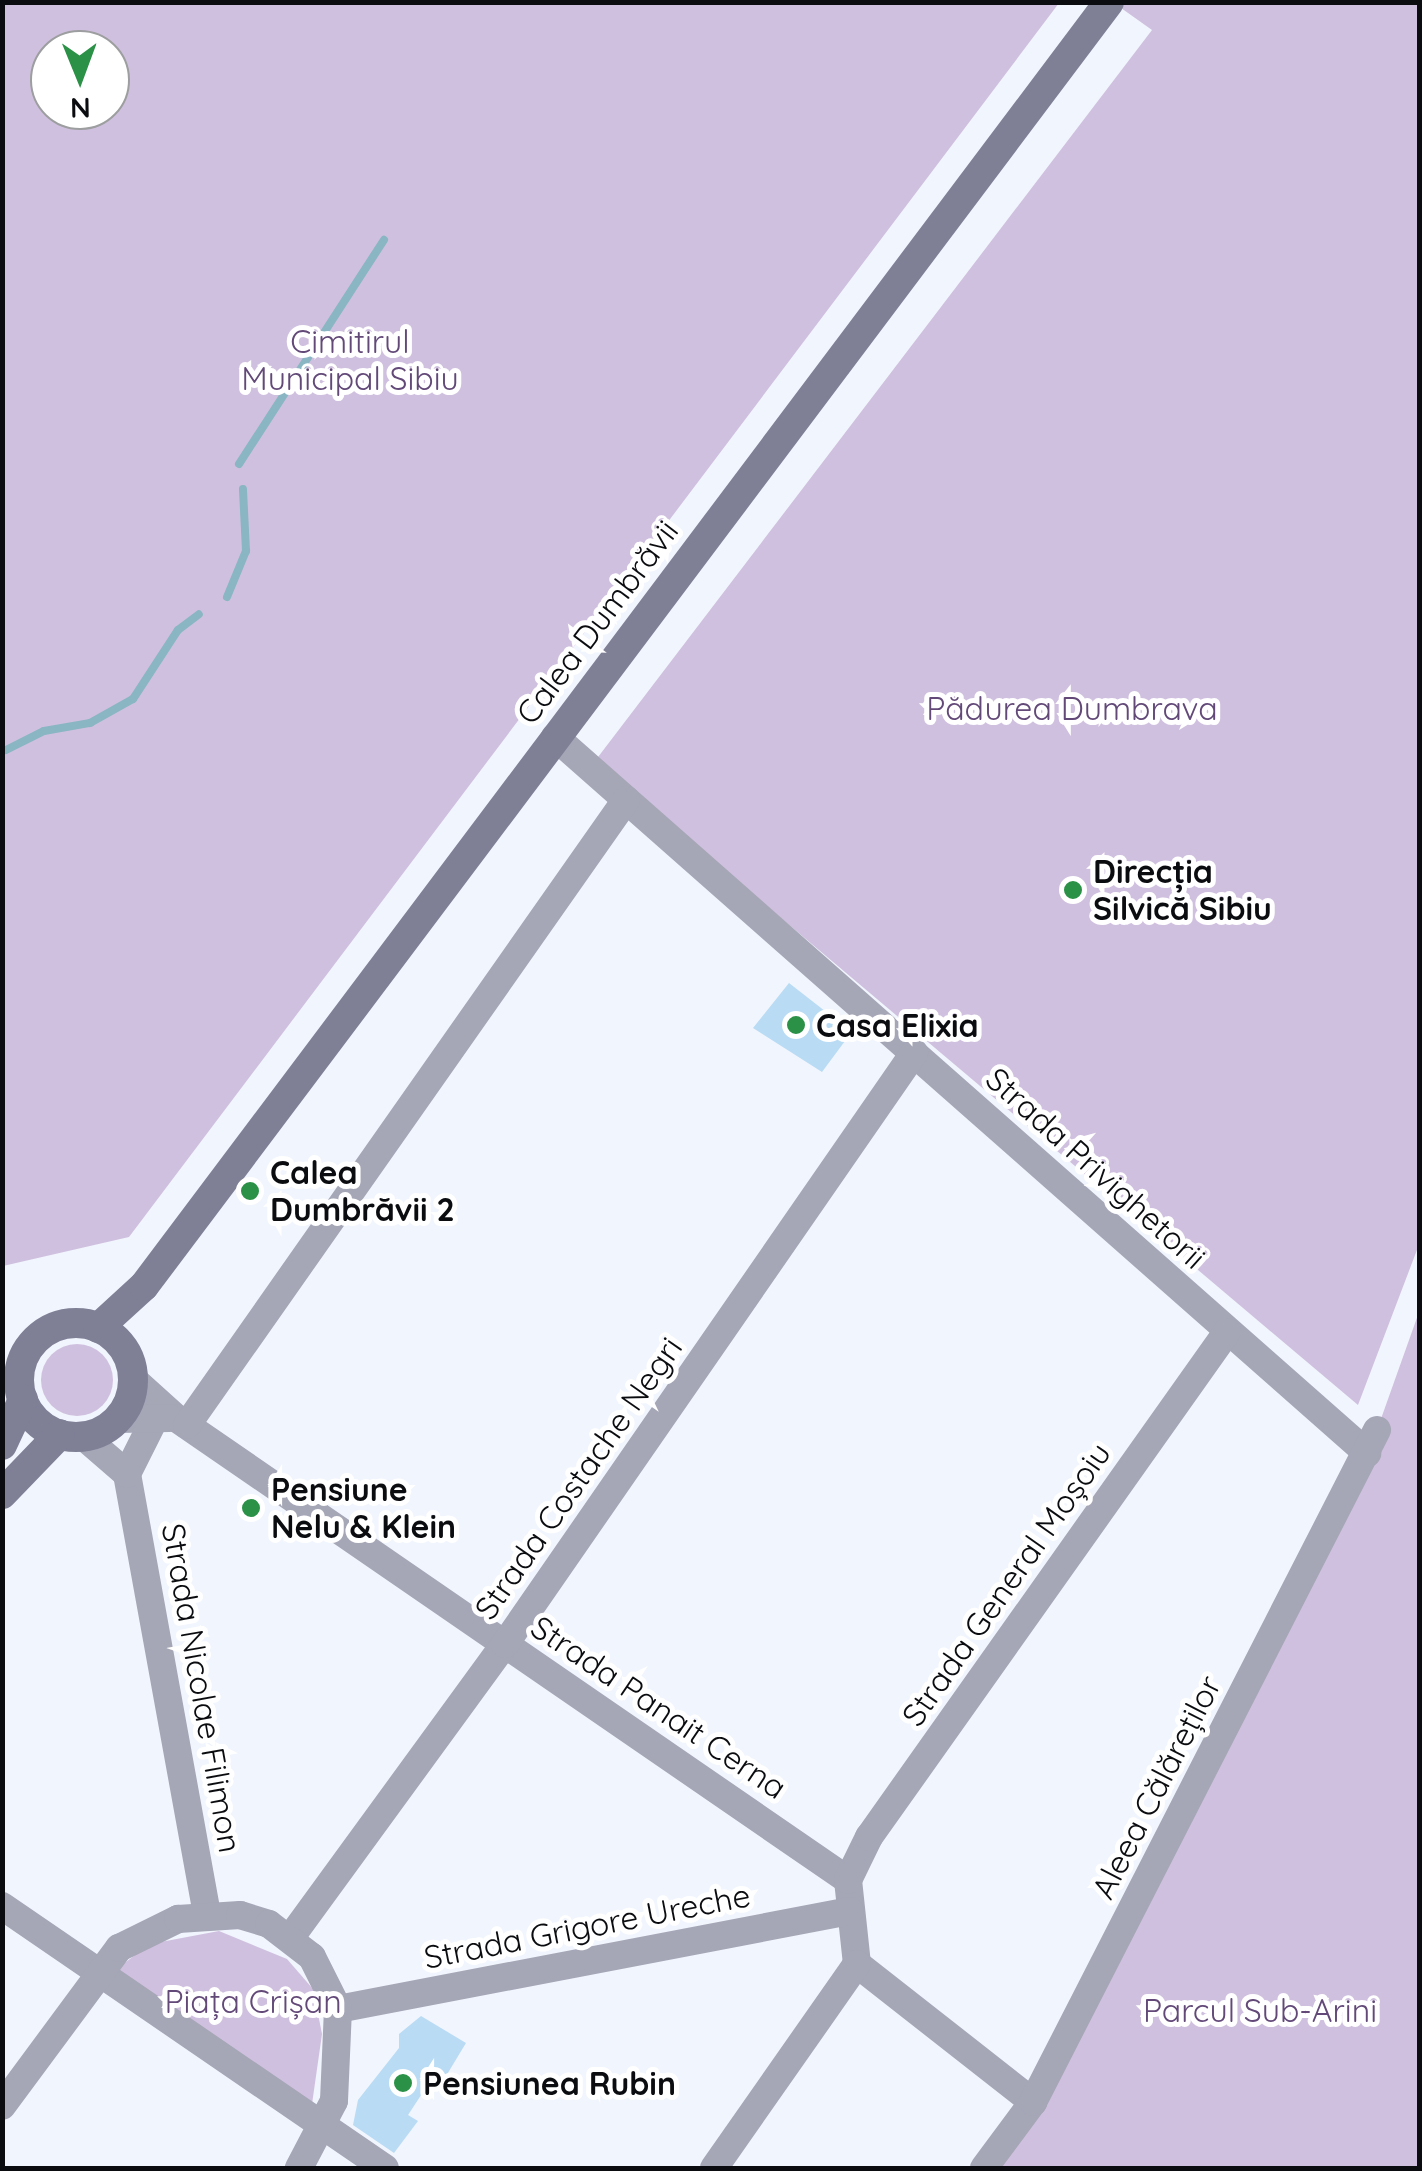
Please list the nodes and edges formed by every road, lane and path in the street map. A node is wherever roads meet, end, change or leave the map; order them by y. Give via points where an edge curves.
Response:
1 (1109, 2) edge
2 (555, 737) junction
3 (626, 800) junction
4 (914, 1053) junction
5 (1228, 1332) junction
6 (110, 1337) junction
7 (133, 1379) junction
8 (23, 1400) junction
9 (119, 1419) junction
10 (173, 1420) junction
11 (71, 1436) junction
12 (1372, 1441) joint
13 (2, 1445) edge
14 (127, 1474) junction
15 (2, 1494) edge
16 (505, 1644) junction
17 (848, 1880) junction
18 (2, 1906) edge
19 (850, 1911) junction
20 (208, 1915) junction
21 (291, 1937) junction
22 (857, 1964) junction
23 (96, 1972) junction
24 (338, 2009) junction
25 (1033, 2102) junction
26 (2, 2106) edge
27 (326, 2129) junction
28 (299, 2168) edge
29 (384, 2168) edge
30 (714, 2168) edge
31 (984, 2168) edge

1 - 2 main road, Calea Dumbrăvii
2 - 3 street, Strada Privighetorii
2 - 6 main road, Calea Dumbrăvii
3 - 4 street, Strada Privighetorii
3 - 10 street
4 - 5 street, Strada Privighetorii
4 - 16 street, Strada Costache Negri
5 - 12 street, Strada Privighetorii
5 - 17 street, Strada General Moșoiu via 870,1837
6 - 7 main road
6 - 8 main road via 69,1324 36,1341 19,1375
7 - 9 main road
7 - 10 street, Strada Panait Cerna
8 - 11 main road
8 - 13 main road
9 - 10 street
9 - 11 main road
10 - 14 street
10 - 16 street, Strada Panait Cerna
11 - 14 street
11 - 15 main road
12 - 25 street, Aleea Călăreților
14 - 20 street, Strada Nicolae Filimon
16 - 17 street, Strada Panait Cerna
16 - 21 street, Strada Costache Negri
17 - 19 street
18 - 23 street
19 - 22 street
19 - 24 street, Strada Grigore Ureche
20 - 21 street via 240,1914
20 - 23 street via 148,1928
21 - 24 street via 312,1958
22 - 25 street
22 - 30 street
23 - 26 street
23 - 27 street
24 - 27 street via 338,2076
25 - 31 street, Aleea Călăreților
27 - 28 street
27 - 29 street

